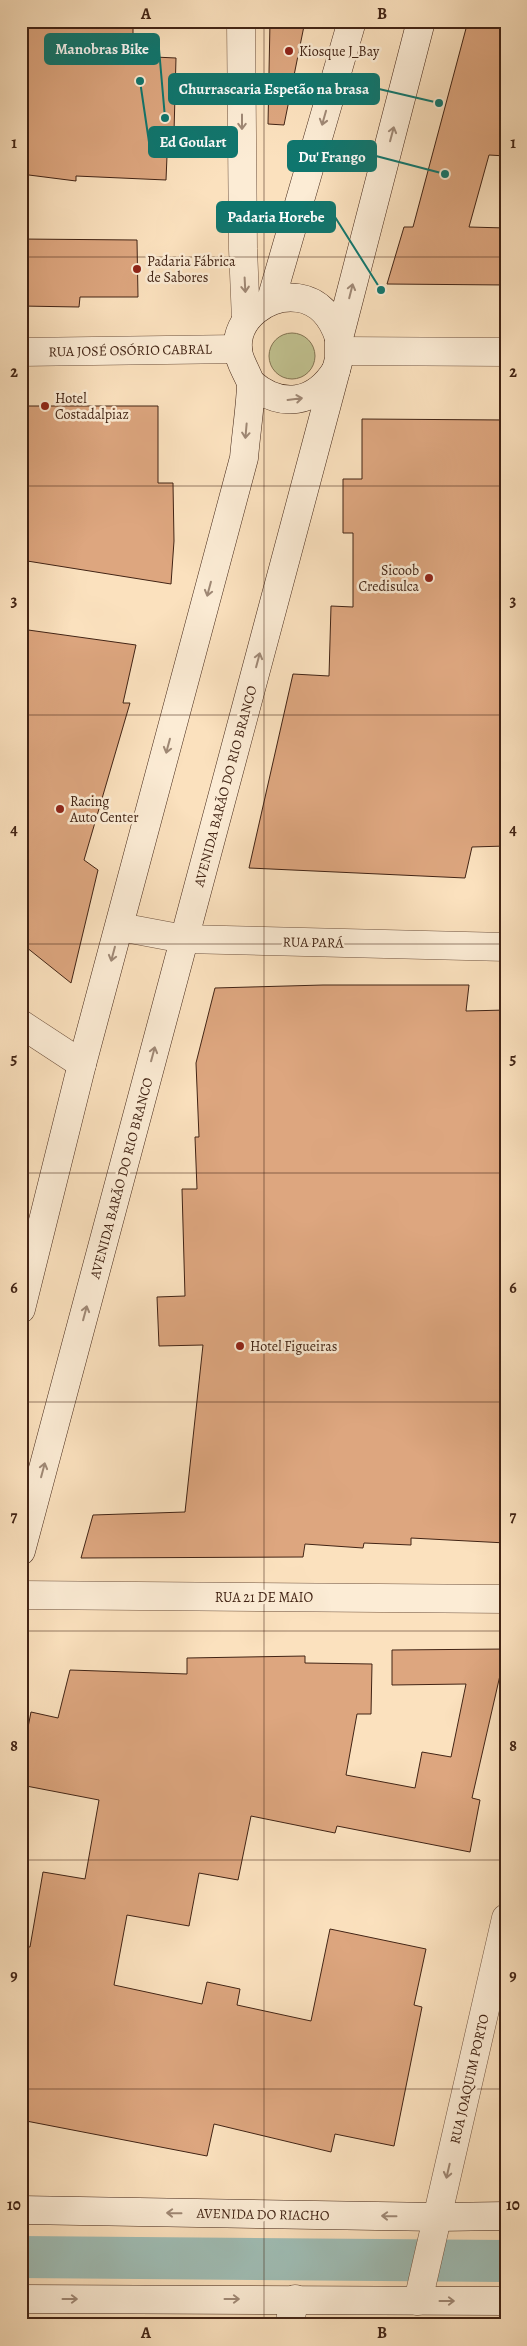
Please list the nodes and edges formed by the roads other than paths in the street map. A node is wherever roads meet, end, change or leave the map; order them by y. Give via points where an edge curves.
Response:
1 (241, 21) edge
2 (352, 21) edge
3 (421, 21) edge
4 (271, 300) junction
5 (246, 320) junction
6 (238, 349) junction
7 (21, 352) edge
8 (339, 352) junction
9 (506, 352) edge
10 (251, 383) junction
11 (120, 927) junction
12 (184, 939) junction
13 (506, 947) edge
14 (21, 1024) edge
15 (82, 1064) junction
16 (21, 1309) edge
17 (21, 1551) edge
18 (21, 1595) edge
19 (506, 1599) edge
20 (506, 1918) edge
21 (21, 2210) edge
22 (506, 2216) edge
23 (435, 2228) junction
24 (420, 2292) junction
25 (21, 2299) edge
26 (506, 2301) edge
27 (292, 2312) edge

1 -> 5 main road
2 -> 4 main road
8 -> 3 main road, AVENIDA BARÃO DO RIO BRANCO
4 - 5 main road
4 - 8 main road via 300,298 326,312 335,324
5 - 6 main road
6 - 7 main road, RUA JOSÉ OSÓRIO CABRAL
6 - 10 main road via 241,366
8 - 9 main road
10 -> 8 main road via 272,397 298,399 310,396 321,389
12 -> 8 main road, AVENIDA BARÃO DO RIO BRANCO
10 -> 11 main road via 244,458
11 - 12 main road, RUA PARÁ
11 -> 15 main road
12 - 13 main road, RUA PARÁ
17 -> 12 main road, AVENIDA BARÃO DO RIO BRANCO
14 - 15 main road
15 - 16 main road
18 - 19 main road, RUA 21 DE MAIO
20 -> 23 main road, RUA JOAQUIM PORTO
23 -> 21 main road, AVENIDA DO RIACHO
22 - 23 main road, AVENIDA DO RIACHO
23 - 24 main road, RUA JOAQUIM PORTO
24 -> 26 main road
24 - 27 main road
25 -> 27 main road

